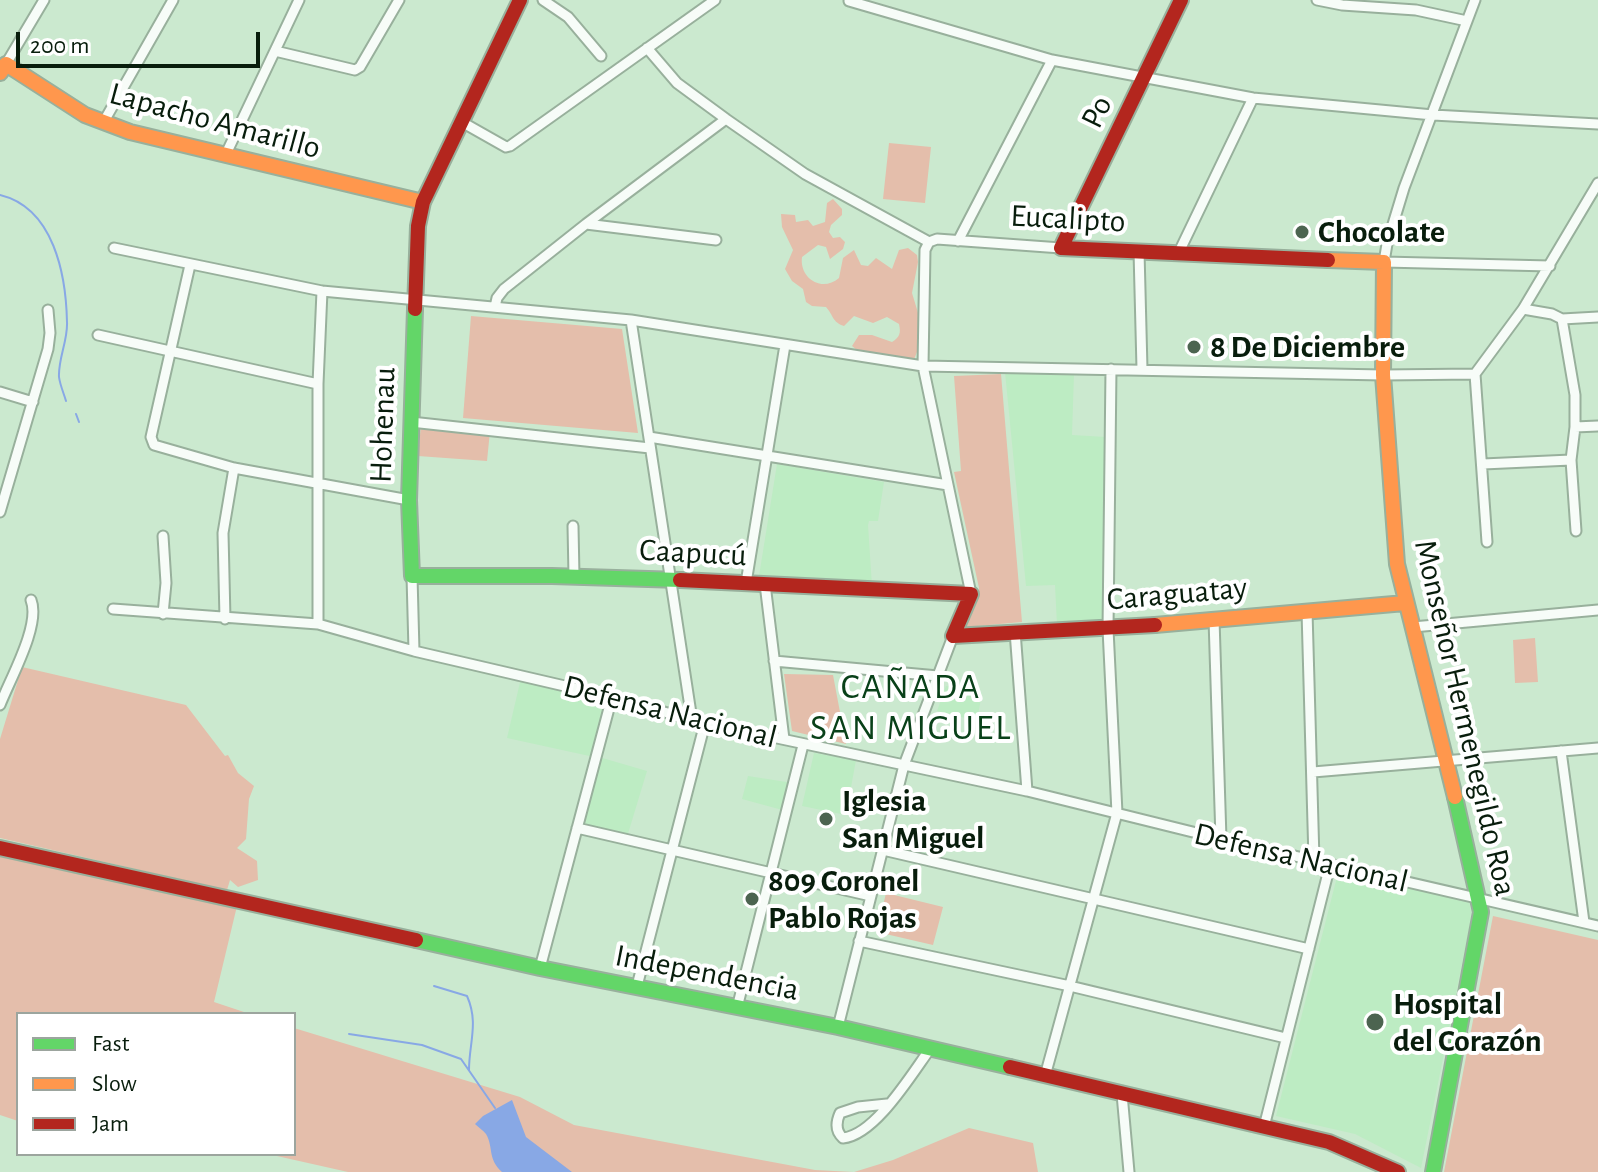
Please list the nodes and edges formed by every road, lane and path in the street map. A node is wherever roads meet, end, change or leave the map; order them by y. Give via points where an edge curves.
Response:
1 (44, 0) edge
2 (173, 0) edge
3 (299, 0) edge
4 (399, 0) edge
5 (520, 0) edge
6 (543, 0) edge
7 (715, 0) edge
8 (1181, 0) edge
9 (1317, 0) edge
10 (1475, 0) edge
11 (849, 1) edge
12 (702, 4) edge
13 (1467, 21) junction
14 (647, 48) junction
15 (275, 51) junction
16 (601, 56) dead end
17 (1052, 60) junction
18 (3, 68) edge
19 (1144, 79) junction
20 (1253, 98) junction
21 (1433, 115) junction
22 (726, 119) junction
23 (460, 121) junction
24 (103, 123) junction
25 (1598, 124) edge
26 (225, 156) junction
27 (1598, 183) edge
28 (423, 202) junction
29 (586, 224) junction
30 (716, 240) dead end
31 (958, 241) junction
32 (929, 242) junction
33 (114, 248) dead end
34 (1061, 248) junction
35 (1139, 251) junction
36 (1179, 252) junction
37 (1384, 262) junction
38 (190, 265) junction
39 (1550, 266) junction
40 (322, 291) junction
41 (415, 300) junction
42 (495, 307) junction
43 (1523, 309) junction
44 (48, 310) dead end
45 (1598, 317) edge
46 (1562, 319) junction
47 (631, 320) junction
48 (98, 335) dead end
49 (785, 345) junction
50 (171, 352) junction
51 (923, 366) junction
52 (1111, 369) junction
53 (1142, 369) junction
54 (1475, 374) junction
55 (1383, 375) junction
56 (318, 384) junction
57 (0, 392) edge
58 (33, 402) junction
59 (411, 422) junction
60 (1598, 426) edge
61 (1575, 427) junction
62 (649, 443) junction
63 (766, 456) junction
64 (1571, 460) junction
65 (1483, 464) junction
66 (234, 468) junction
67 (317, 485) junction
68 (948, 485) junction
69 (409, 500) junction
70 (0, 512) edge
71 (573, 526) dead end
72 (1576, 531) dead end
73 (163, 536) dead end
74 (1487, 542) dead end
75 (412, 576) junction
76 (574, 576) junction
77 (670, 578) junction
78 (746, 583) junction
79 (765, 584) junction
80 (971, 594) junction
81 (31, 600) dead end
82 (1405, 603) junction
83 (113, 609) dead end
84 (1598, 610) edge
85 (1307, 611) junction
86 (163, 614) junction
87 (225, 619) junction
88 (1214, 619) junction
89 (318, 624) junction
90 (1413, 627) junction
91 (1108, 629) junction
92 (1015, 631) junction
93 (953, 636) junction
94 (414, 651) junction
95 (774, 661) junction
96 (938, 676) junction
97 (612, 697) junction
98 (0, 705) edge
99 (692, 720) junction
100 (705, 723) junction
101 (784, 739) junction
102 (803, 745) junction
103 (1598, 748) edge
104 (1561, 751) junction
105 (1447, 761) junction
106 (904, 765) junction
107 (1313, 772) junction
108 (1027, 791) junction
109 (1117, 813) junction
110 (577, 828) junction
111 (1221, 839) junction
112 (0, 848) edge
113 (671, 850) junction
114 (883, 850) junction
115 (1314, 860) junction
116 (1330, 865) junction
117 (771, 874) junction
118 (871, 896) junction
119 (1094, 900) junction
120 (1479, 900) junction
121 (1584, 922) junction
122 (1598, 926) edge
123 (859, 941) junction
124 (1309, 949) junction
125 (540, 968) junction
126 (637, 986) junction
127 (1070, 986) junction
128 (737, 1008) junction
129 (838, 1027) junction
130 (1286, 1038) junction
131 (930, 1049) junction
132 (1045, 1076) junction
133 (1122, 1094) junction
134 (887, 1104) junction
135 (1264, 1127) junction
136 (1373, 1166) edge
137 (1129, 1172) edge
138 (1398, 1172) edge
139 (1433, 1172) edge

1 - 18 street
2 - 24 street
3 - 15 street
4 - 15 street via 360,67
5 - 23 street, Hohenau
6 - 16 street via 568,17
7 - 12 street
8 - 19 street, Po
9 - 13 street
10 - 13 street, Monseñor Hermenegildo Roa
11 - 17 street
12 - 14 street
13 - 21 street, Monseñor Hermenegildo Roa
14 - 22 street via 677,83
14 - 23 street via 508,147
15 - 26 street
17 - 19 street
17 - 31 street
18 - 24 street, Lapacho Amarillo
19 - 20 street
19 - 34 street, Po
20 - 21 street
20 - 36 street
21 - 25 street
21 - 37 street, Monseñor Hermenegildo Roa via 1404,188
22 - 29 street
22 - 32 street via 805,174
23 - 28 street, Hohenau
24 - 26 street, Lapacho Amarillo
26 - 28 street, Lapacho Amarillo
27 - 39 street
28 - 41 street, Hohenau
29 - 30 street
29 - 42 street via 504,289
31 - 32 street, Eucalipto
31 - 34 street, Eucalipto
32 - 51 street
33 - 38 street
34 - 35 street, Eucalipto
35 - 36 street, Eucalipto
35 - 53 street
36 - 37 street, Eucalipto
37 - 39 street, Eucalipto
37 - 55 street, Monseñor Hermenegildo Roa
38 - 40 street
38 - 50 street
39 - 43 street
40 - 41 street
40 - 56 street
41 - 42 street
41 - 59 street, Hohenau
42 - 47 street
43 - 46 street
43 - 54 street
44 - 58 street via 48,349
45 - 46 street
46 - 61 street
47 - 49 street
47 - 62 street
48 - 50 street
49 - 51 street
49 - 63 street
50 - 56 street
50 - 66 street via 151,437 157,447
51 - 52 street
51 - 68 street
52 - 53 street
52 - 91 street
53 - 55 street
54 - 55 street
54 - 65 street
55 - 82 street, Monseñor Hermenegildo Roa via 1397,564
56 - 67 street
57 - 58 street
58 - 70 street
59 - 62 street
59 - 69 street, Hohenau
60 - 61 street
61 - 64 street
62 - 63 street
62 - 77 street
63 - 68 street
63 - 78 street
64 - 65 street
64 - 72 street
65 - 74 street
66 - 67 street
66 - 87 street via 223,533
67 - 69 street
67 - 89 street
68 - 80 street
69 - 75 street, Hohenau
71 - 76 street
73 - 86 street
75 - 76 street, Caapucú
75 - 94 street, Hohenau
76 - 77 street, Caapucú
77 - 78 street, Caapucú
77 - 99 street
78 - 79 street, Caapucú
79 - 80 street, Caapucú
79 - 95 street
80 - 93 street
81 - 98 street via 29,635
82 - 85 street, Caraguatay
82 - 90 street, Monseñor Hermenegildo Roa
83 - 86 street, Defensa Nacional
84 - 90 street
85 - 88 street, Caraguatay
85 - 107 street
86 - 87 street, Defensa Nacional
87 - 89 street, Defensa Nacional
88 - 91 street, Caraguatay
88 - 111 street
89 - 94 street, Defensa Nacional
90 - 105 street, Monseñor Hermenegildo Roa
91 - 92 street, Caraguatay
91 - 109 street
92 - 93 street, Caraguatay
92 - 108 street
93 - 96 street
94 - 97 street, Defensa Nacional
95 - 96 street
95 - 101 street
96 - 106 street
97 - 99 street, Defensa Nacional
97 - 110 street
99 - 100 street, Defensa Nacional
100 - 101 street, Defensa Nacional
100 - 113 street
101 - 102 street, Defensa Nacional
102 - 106 street, Defensa Nacional
102 - 117 street
103 - 104 street
104 - 105 street
104 - 121 street
105 - 107 street
105 - 120 street, Monseñor Hermenegildo Roa
106 - 108 street, Defensa Nacional
106 - 114 street
107 - 115 street
108 - 109 street, Defensa Nacional
109 - 111 street, Defensa Nacional
109 - 119 street
110 - 113 street
110 - 125 street
111 - 115 street, Defensa Nacional
112 - 125 street, Independencia
113 - 117 street
113 - 126 street
114 - 118 street
114 - 119 street
115 - 116 street, Defensa Nacional
116 - 120 street, Defensa Nacional
116 - 124 street
117 - 118 street
117 - 128 street
118 - 123 street
119 - 124 street
119 - 127 street
120 - 121 street, Defensa Nacional
120 - 139 street, Monseñor Hermenegildo Roa via 1478,933
121 - 122 street, Defensa Nacional
123 - 127 street
123 - 129 street
124 - 130 street
125 - 126 street, Independencia
126 - 128 street, Independencia
127 - 130 street
127 - 132 street
128 - 129 street, Independencia
129 - 131 street, Independencia
130 - 135 street
131 - 132 street, Independencia
131 - 134 street
132 - 133 street, Independencia
133 - 135 street, Independencia
133 - 137 street
134 - 134 street via 865,1130 852,1137 840,1135 840,1113
135 - 136 street, Independencia via 1329,1142
136 - 138 street, Independencia

